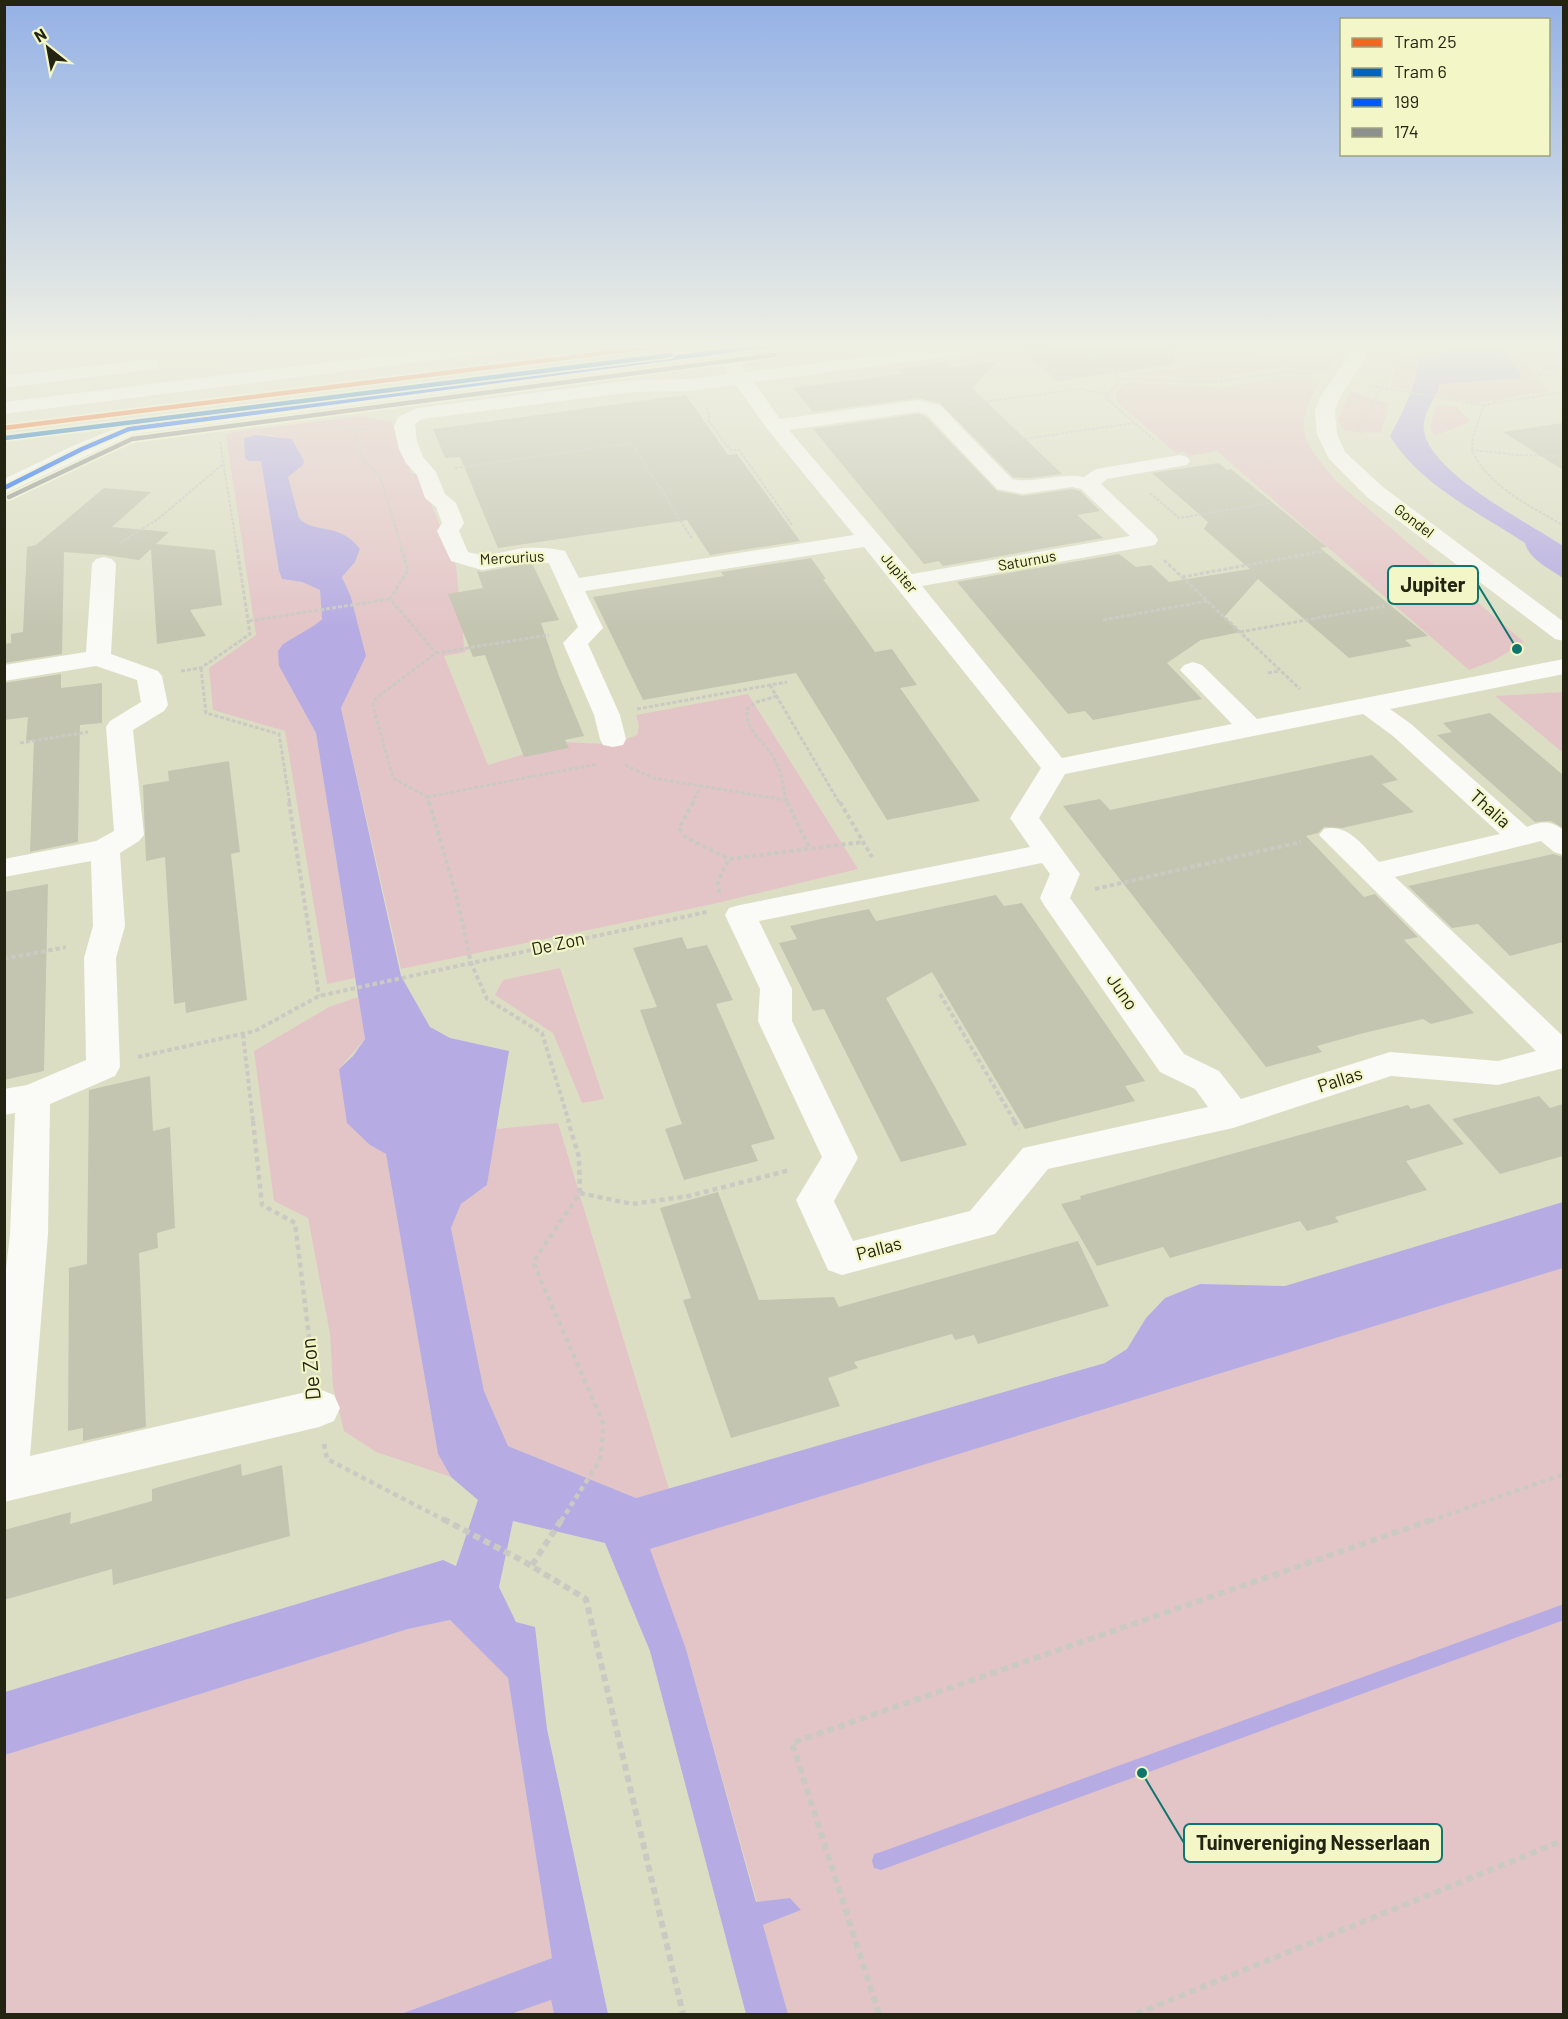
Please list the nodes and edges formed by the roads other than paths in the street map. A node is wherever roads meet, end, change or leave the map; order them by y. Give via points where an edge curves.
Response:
1 (105, 439) edge
2 (407, 439) edge
3 (786, 439) edge
4 (962, 439) edge
5 (1329, 439) edge
6 (1180, 461) road end
7 (1088, 484) junction
8 (4, 488) edge
9 (870, 540) junction
10 (104, 564) road end
11 (906, 582) junction
12 (572, 586) junction
13 (1563, 634) edge
14 (98, 658) junction
15 (1563, 666) edge
16 (1193, 670) dead end
17 (4, 673) edge
18 (1368, 705) junction
19 (1252, 729) junction
20 (612, 738) road end
21 (1055, 768) junction
22 (1334, 835) road end
23 (1522, 838) junction
24 (1563, 846) edge
25 (105, 849) junction
26 (1049, 852) junction
27 (4, 868) edge
28 (1374, 872) junction
29 (1563, 1056) edge
30 (19, 1100) edge
31 (1233, 1115) junction
32 (319, 1408) road end
33 (5, 1482) edge

1 - 8 street
2 - 12 street, Mercurius via 436,498 445,502 453,523 448,531 459,556 482,563 526,555 557,556
3 - 9 street, Jupiter
4 - 7 street via 1005,484 1023,488 1072,481
5 - 13 street, Gondel via 1336,455 1375,492
6 - 7 street via 1101,474
7 - 11 street, Saturnus via 1147,540
9 - 11 street, Jupiter
9 - 12 street
10 - 14 street
11 - 21 street, Jupiter
12 - 20 street, Mercurius via 591,628 575,643
14 - 17 street
14 - 25 street via 150,676 154,705 119,727 129,835
15 - 18 street
16 - 19 street
18 - 19 street
18 - 23 street, Thalia via 1402,730
19 - 21 street
21 - 26 street via 1024,818
22 - 28 street
23 - 24 street via 1545,830
23 - 28 street, Thalia
25 - 27 street
25 - 30 street, De Zon via 109,926 100,958 103,1067
26 - 31 street, Juno via 1065,874 1055,898 1172,1063 1207,1080
26 - 31 street, Pallas via 740,915 776,989 775,1020 840,1158 815,1200 842,1259 982,1223 1036,1158
28 - 29 street
29 - 31 street, Pallas via 1498,1073 1390,1064
30 - 33 street, De Zon via 29,1234
32 - 33 street, De Zon

